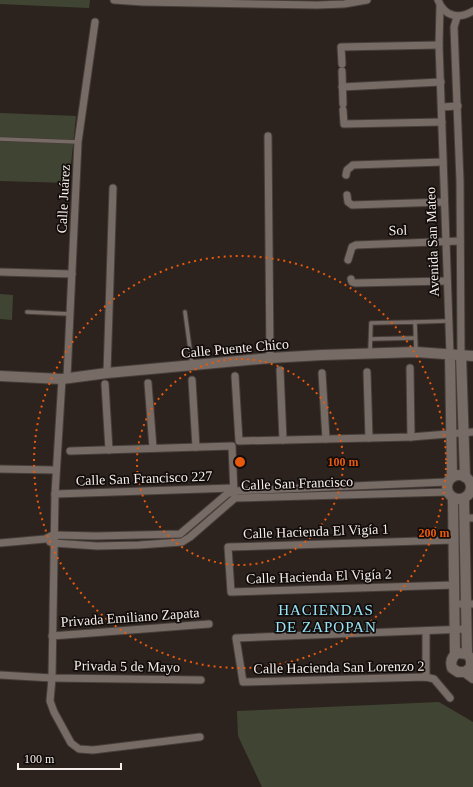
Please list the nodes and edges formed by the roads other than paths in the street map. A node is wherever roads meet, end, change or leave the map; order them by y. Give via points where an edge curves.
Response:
1 (114, 0) edge
2 (367, 0) edge
3 (144, 1) edge
4 (151, 1) edge
5 (235, 2) edge
6 (320, 2) edge
7 (439, 3) edge
8 (473, 11) edge
9 (458, 16) junction
10 (95, 22) dead end
11 (439, 45) junction
12 (441, 82) junction
13 (342, 87) junction
14 (458, 106) junction
15 (442, 107) junction
16 (442, 122) junction
17 (268, 136) dead end
18 (0, 139) edge
19 (78, 142) junction
20 (443, 162) junction
21 (346, 175) dead end
22 (113, 188) dead end
23 (347, 195) dead end
24 (444, 202) junction
25 (460, 241) junction
26 (446, 242) junction
27 (348, 260) dead end
28 (0, 272) edge
29 (72, 274) junction
30 (351, 279) dead end
31 (447, 281) junction
32 (27, 312) dead end
33 (185, 312) dead end
34 (70, 314) junction
35 (448, 321) junction
36 (415, 322) junction
37 (415, 338) junction
38 (370, 339) junction
39 (416, 352) junction
40 (370, 353) junction
41 (450, 354) junction
42 (461, 354) junction
43 (473, 356) edge
44 (270, 358) junction
45 (192, 365) junction
46 (410, 368) dead end
47 (280, 370) dead end
48 (367, 372) dead end
49 (107, 373) junction
50 (322, 373) dead end
51 (0, 376) edge
52 (235, 376) dead end
53 (64, 378) junction
54 (192, 380) dead end
55 (148, 383) dead end
56 (105, 384) dead end
57 (451, 421) junction
58 (466, 429) edge
59 (451, 433) junction
60 (411, 437) junction
61 (369, 438) junction
62 (326, 439) junction
63 (283, 440) junction
64 (196, 447) junction
65 (153, 448) junction
66 (109, 450) junction
67 (70, 451) dead end
68 (0, 469) edge
69 (56, 470) junction
70 (469, 477) edge
71 (450, 487) junction
72 (234, 492) junction
73 (55, 494) junction
74 (464, 499) junction
75 (469, 518) edge
76 (180, 534) junction
77 (53, 535) junction
78 (139, 535) junction
79 (96, 536) junction
80 (45, 539) junction
81 (185, 540) junction
82 (453, 540) junction
83 (0, 543) edge
84 (53, 543) junction
85 (139, 545) junction
86 (96, 546) junction
87 (228, 547) joint
88 (453, 557) junction
89 (468, 560) edge
90 (454, 585) junction
91 (454, 604) junction
92 (470, 604) edge
93 (209, 624) dead end
94 (467, 629) junction
95 (455, 630) junction
96 (426, 631) junction
97 (52, 636) junction
98 (455, 654) junction
99 (470, 655) edge
100 (0, 675) edge
101 (469, 675) edge
102 (426, 676) junction
103 (52, 678) junction
104 (201, 680) dead end
105 (450, 698) dead end
106 (200, 737) dead end

1 - 3 street
2 - 6 street via 344,4
3 - 4 street
4 - 5 street
5 - 6 street
7 - 9 street via 447,13
7 - 11 street, Avenida San Mateo
8 - 9 street
9 - 14 street, Avenida San Mateo via 454,27
10 - 19 street, Calle Juárez
11 - 12 street, Avenida San Mateo
11 - 13 street via 341,47
12 - 13 street
12 - 15 street, Avenida San Mateo
13 - 16 street via 344,124
14 - 15 street
14 - 25 street, Avenida San Mateo
15 - 16 street, Avenida San Mateo
16 - 20 street, Avenida San Mateo
17 - 44 street
18 - 19 lane
19 - 29 street, Calle Juárez
20 - 21 street via 353,165 347,170
20 - 24 street, Avenida San Mateo
22 - 49 street
23 - 24 street via 348,202 352,205
24 - 26 street, Avenida San Mateo
25 - 26 street, Sol
25 - 42 street, Avenida San Mateo
26 - 27 street, Sol via 356,245 352,247
26 - 31 street, Avenida San Mateo
28 - 29 street
29 - 34 street, Calle Juárez
30 - 31 street via 355,283
31 - 35 street, Avenida San Mateo
32 - 34 lane
33 - 45 lane
34 - 53 street, Calle Juárez
35 - 36 lane
35 - 41 street, Avenida San Mateo
36 - 37 lane
36 - 38 lane via 371,323
37 - 38 lane
37 - 39 lane
38 - 40 lane
39 - 40 street, Calle Puente Chico
39 - 41 street, Calle Puente Chico
40 - 44 street, Calle Puente Chico
41 - 42 street, Calle Puente Chico
41 - 57 street, Avenida San Mateo
42 - 43 street, Calle Puente Chico
42 - 58 street, Avenida San Mateo
44 - 45 street, Calle Puente Chico
45 - 49 street, Calle Puente Chico
46 - 60 street
47 - 63 street
48 - 61 street
49 - 53 street, Calle Puente Chico
50 - 62 street
51 - 53 street, Calle Puente Chico
52 - 63 street via 239,441
53 - 69 street, Calle Juárez
54 - 64 street
55 - 65 street
56 - 66 street
57 - 58 street
57 - 59 street, Avenida San Mateo
58 - 59 street
58 - 70 street, Avenida San Mateo
59 - 60 street
59 - 71 street, Avenida San Mateo
60 - 61 street
61 - 62 street
62 - 63 street
64 - 65 street
64 - 72 street via 232,446
65 - 66 street
66 - 67 street
68 - 69 street
69 - 73 street, Calle Juárez
70 - 71 street via 459,475
70 - 74 street, Avenida San Mateo via 470,492
71 - 72 street, Calle San Francisco
71 - 74 street via 458,500
71 - 82 street, Avenida San Mateo
72 - 73 street, Calle San Francisco 227
72 - 76 street, Calle San Francisco via 227,494
72 - 81 street, Calle San Francisco
73 - 77 street, Calle Juárez
74 - 75 street, Avenida San Mateo
75 - 89 street, Avenida San Mateo
76 - 78 street
76 - 81 street
77 - 79 street
77 - 80 street
77 - 84 street, Calle Juárez
78 - 79 street
78 - 85 street
79 - 86 street
80 - 83 street
80 - 84 street
81 - 85 street
82 - 87 street, Calle Hacienda El Vigía 1
82 - 88 street, Avenida San Mateo
84 - 86 street
84 - 97 street, Calle Juárez
85 - 86 street
87 - 90 street, Calle Hacienda El Vigía 2 via 231,592
88 - 89 street
88 - 90 street, Avenida San Mateo
89 - 92 street, Avenida San Mateo
90 - 91 street, Avenida San Mateo
91 - 92 street
91 - 95 street, Avenida San Mateo
92 - 94 street, Avenida San Mateo
93 - 97 street, Privada Emiliano Zapata
94 - 95 street
94 - 99 street, Avenida San Mateo
95 - 96 street
95 - 98 street, Avenida San Mateo
96 - 102 street
96 - 102 street, Calle Hacienda San Lorenzo 2 via 236,638 243,682
97 - 103 street, Calle Juárez
98 - 99 street via 461,652
98 - 101 street, Avenida San Mateo via 451,660 452,668
99 - 101 street, Avenida San Mateo
100 - 103 street, Privada 5 de Mayo
102 - 105 street, Calle Hacienda San Lorenzo 2 via 434,679
103 - 104 street, Privada 5 de Mayo
103 - 106 street, Calle Juárez via 50,701 54,712 71,743 79,749 93,750

